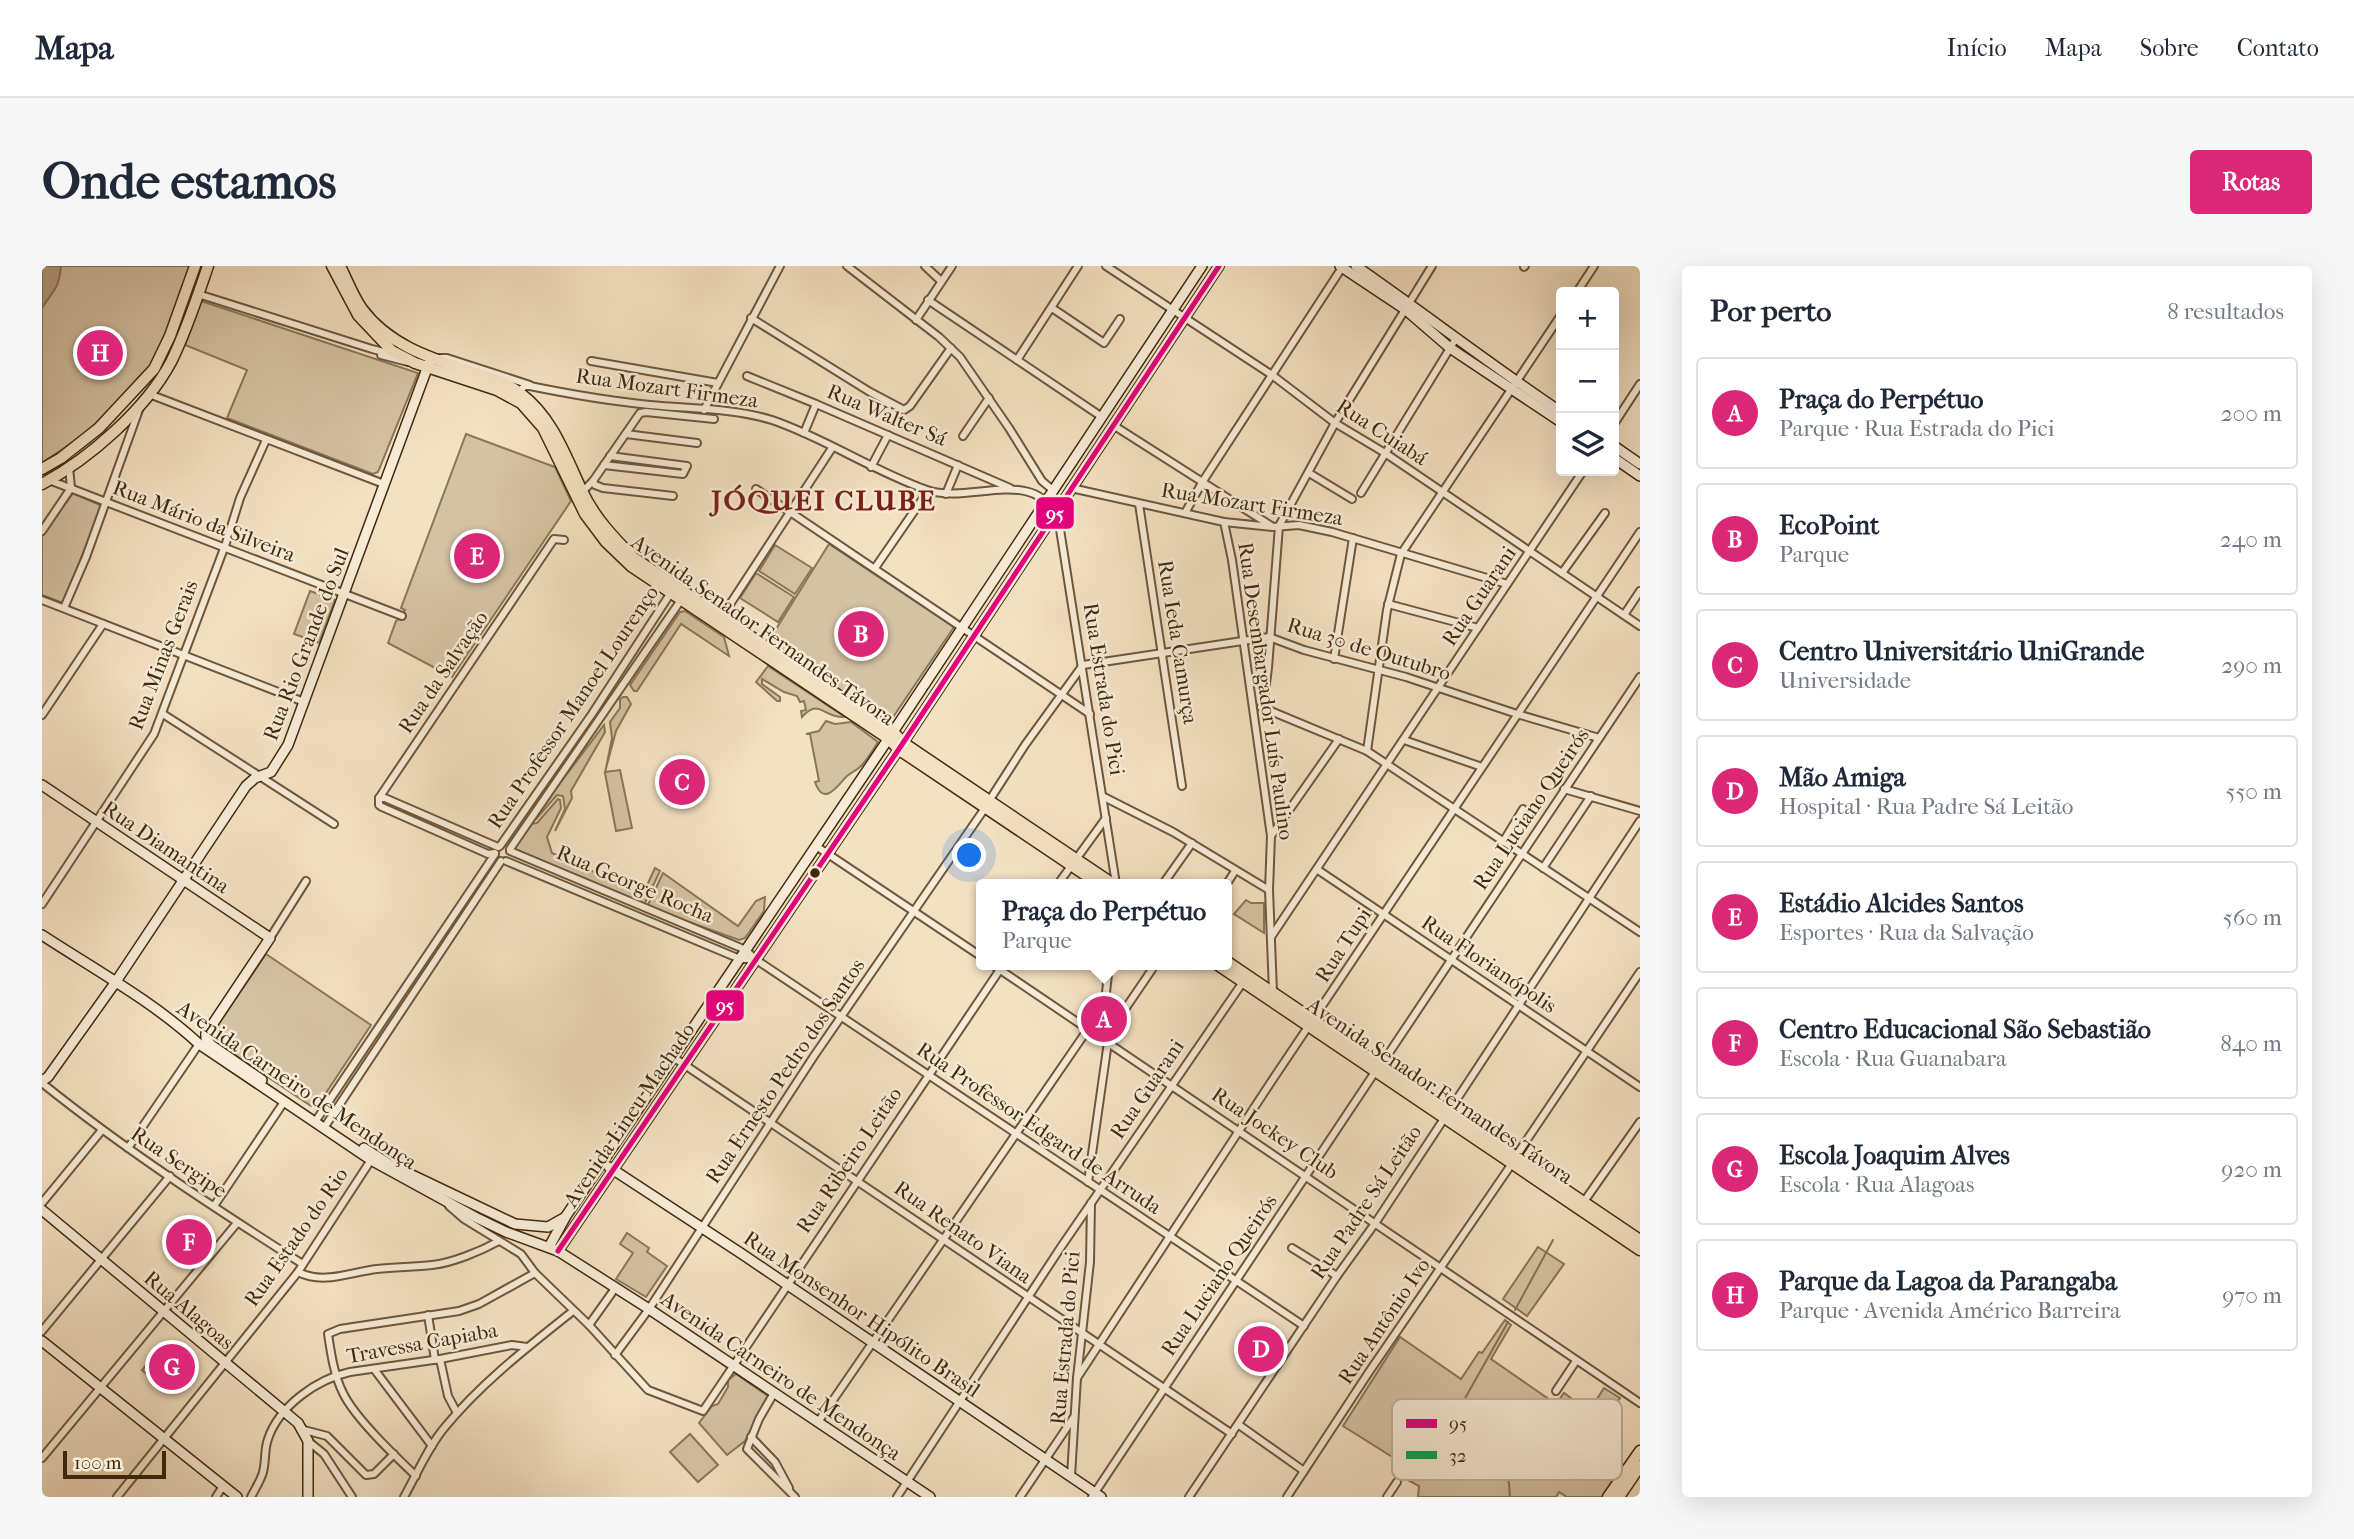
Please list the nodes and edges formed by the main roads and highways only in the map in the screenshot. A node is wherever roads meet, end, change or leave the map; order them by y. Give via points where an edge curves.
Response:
1 (195, 266) edge
2 (208, 266) edge
3 (332, 266) edge
4 (340, 266) edge
5 (429, 363) junction
6 (42, 469) edge
7 (45, 482) edge
8 (673, 590) junction
9 (891, 736) junction
10 (1073, 862) junction
11 (1093, 879) edge
12 (1105, 879) edge
13 (1232, 964) edge
14 (1225, 970) edge
15 (1312, 1023) junction
16 (1582, 1206) junction
17 (1640, 1240) edge
18 (1640, 1250) edge
19 (1638, 1461) edge
20 (1608, 1497) edge
21 (1619, 1497) edge

1 - 6 main road via 154,369 99,428
2 - 7 main road via 172,361 149,394 108,436
3 - 5 main road, Avenida Senador Fernandes Távora via 358,314 392,351 415,363
4 - 5 main road, Avenida Senador Fernandes Távora via 362,308 380,328
5 - 8 main road, Avenida Senador Fernandes Távora via 521,402 543,428 585,514 600,534 631,566
5 - 8 main road, Avenida Senador Fernandes Távora via 492,378 519,391 551,425 582,492 606,530
8 - 9 main road, Avenida Senador Fernandes Távora
8 - 9 main road, Avenida Senador Fernandes Távora via 681,600
9 - 10 main road, Avenida Senador Fernandes Távora
10 - 11 main road, Avenida Senador Fernandes Távora
10 - 12 main road, Avenida Senador Fernandes Távora
13 - 15 main road, Avenida Senador Fernandes Távora
14 - 15 main road, Avenida Senador Fernandes Távora
15 - 16 main road, Avenida Senador Fernandes Távora
16 - 17 main road, Avenida Senador Fernandes Távora
16 - 18 main road, Avenida Senador Fernandes Távora
19 - 20 main road
19 - 21 main road

